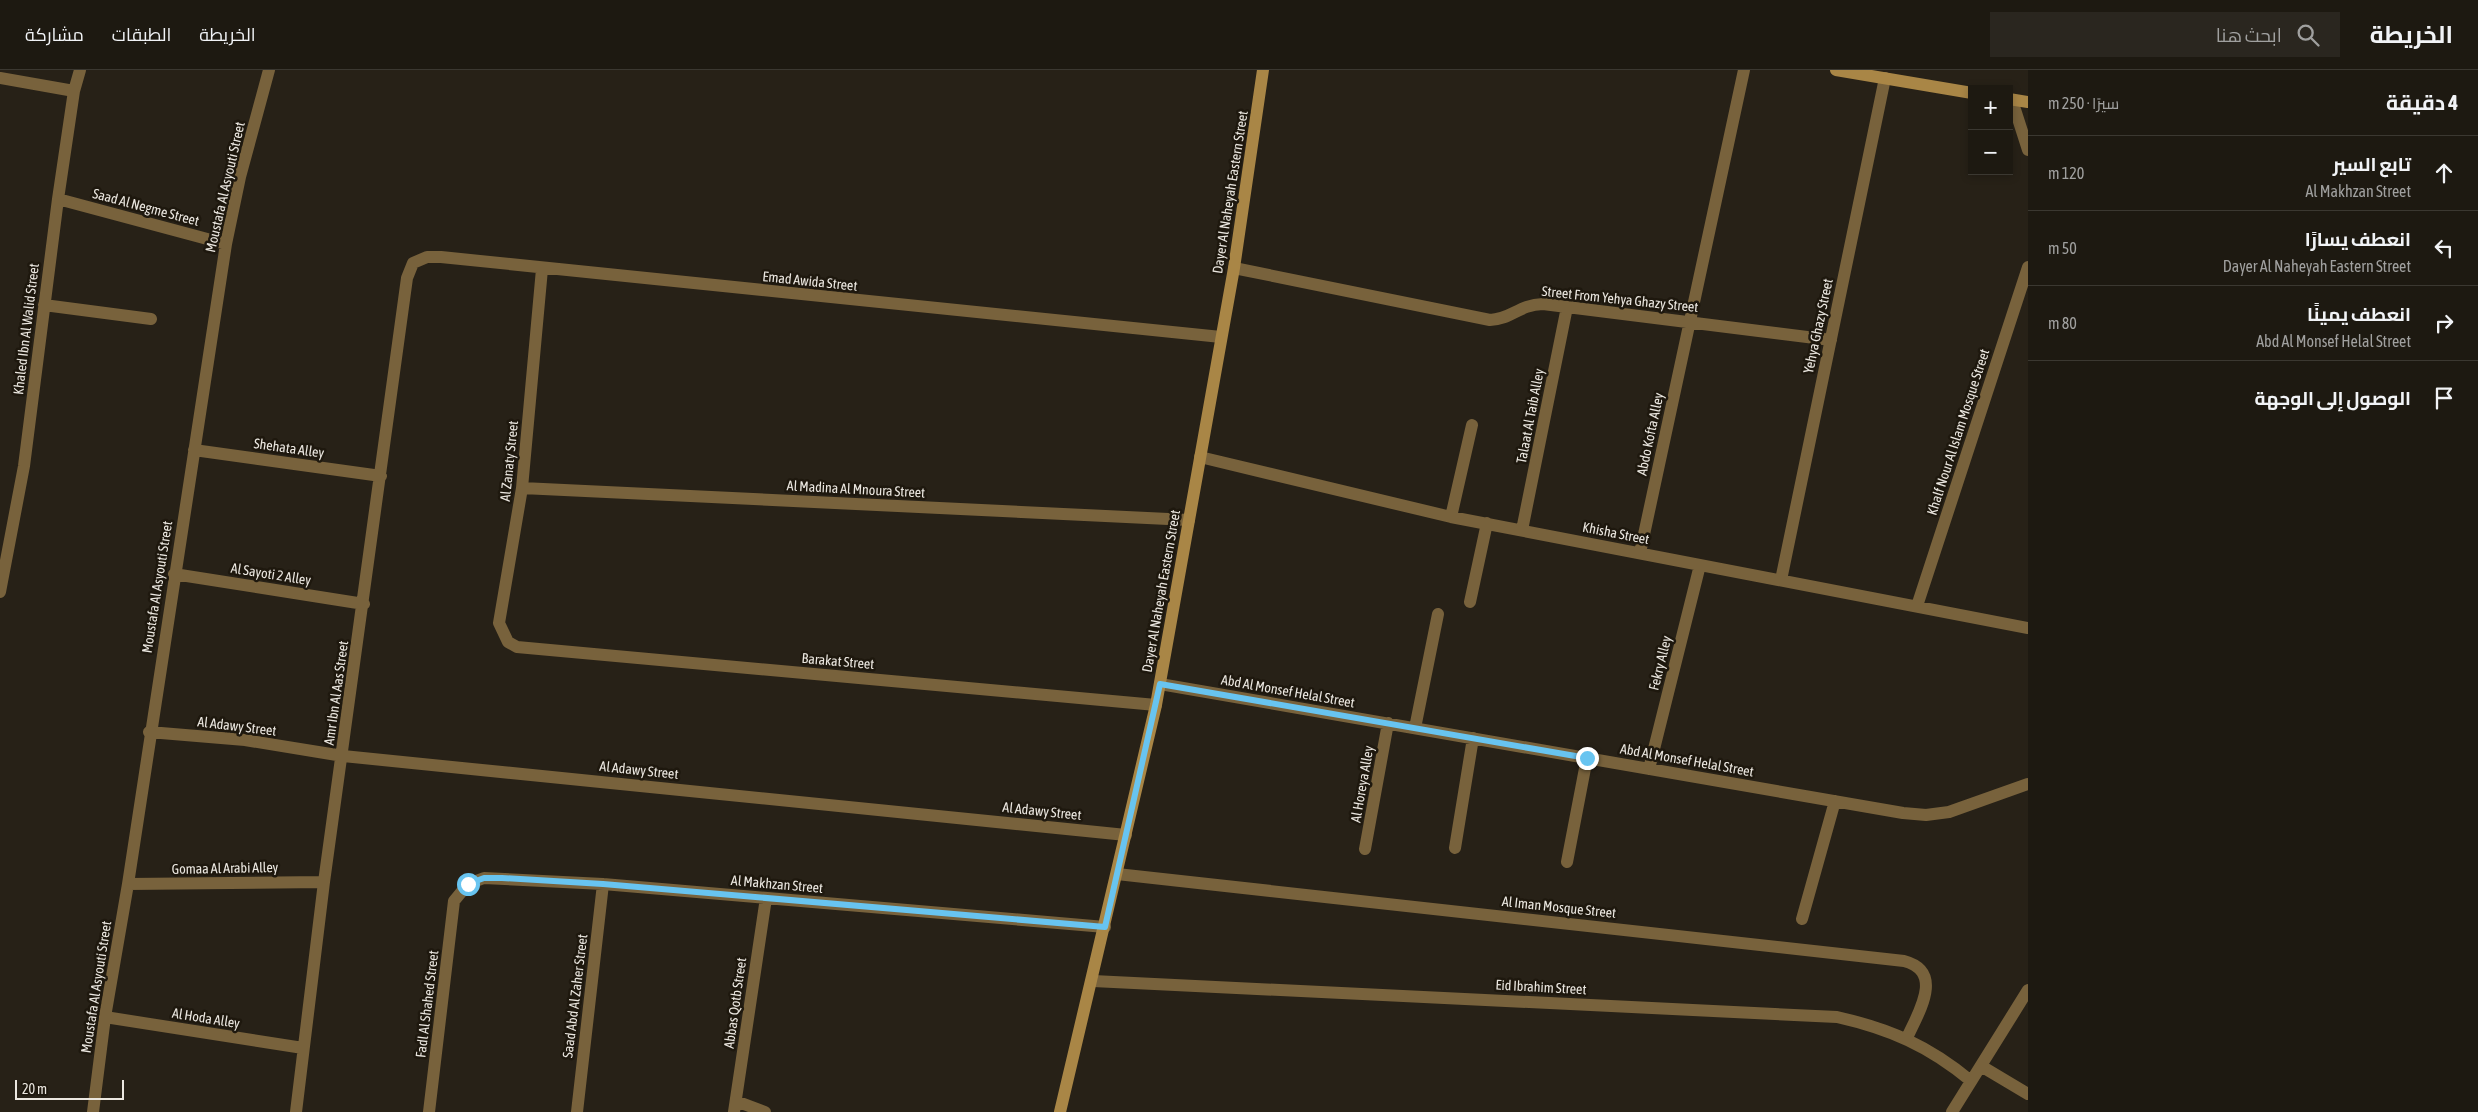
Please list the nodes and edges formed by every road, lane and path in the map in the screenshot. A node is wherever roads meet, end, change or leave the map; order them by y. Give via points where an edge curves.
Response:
1 (80, 70) edge
2 (269, 70) edge
3 (1263, 70) edge
4 (1744, 70) edge
5 (1836, 70) edge
6 (0, 78) edge
7 (1885, 78) junction
8 (74, 91) junction
9 (1968, 92) edge
10 (2013, 100) edge
11 (2028, 102) edge
12 (2013, 108) edge
13 (2028, 150) edge
14 (58, 199) junction
15 (226, 244) junction
16 (2028, 267) edge
17 (1234, 268) junction
18 (542, 269) junction
19 (407, 278) joint
20 (44, 306) junction
21 (1567, 307) junction
22 (151, 319) dead end
23 (1690, 322) junction
24 (1221, 338) junction
25 (1831, 340) junction
26 (1472, 425) dead end
27 (194, 450) junction
28 (1200, 457) junction
29 (381, 476) junction
30 (522, 488) junction
31 (1451, 516) junction
32 (1189, 520) junction
33 (1487, 523) junction
34 (1522, 530) junction
35 (1640, 553) junction
36 (1700, 565) junction
37 (174, 574) junction
38 (1781, 580) junction
39 (0, 592) edge
40 (1470, 602) dead end
41 (364, 604) junction
42 (1917, 606) junction
43 (1438, 614) dead end
44 (2028, 628) edge
45 (517, 647) joint
46 (1160, 684) junction
47 (1156, 705) junction
48 (1388, 723) junction
49 (1414, 728) junction
50 (149, 732) junction
51 (1473, 738) junction
52 (342, 756) junction
53 (1587, 758) junction
54 (1649, 768) junction
55 (2028, 784) edge
56 (1835, 801) junction
57 (1126, 835) junction
58 (1455, 848) dead end
59 (1365, 849) dead end
60 (1567, 862) dead end
61 (1117, 874) junction
62 (324, 882) junction
63 (128, 884) junction
64 (603, 884) junction
65 (766, 898) junction
66 (454, 901) joint
67 (1802, 919) dead end
68 (1105, 927) junction
69 (1093, 980) junction
70 (2027, 995) edge
71 (105, 1017) junction
72 (1907, 1038) junction
73 (303, 1048) junction
74 (1981, 1066) junction
75 (1972, 1081) junction
76 (2028, 1094) edge
77 (735, 1106) edge
78 (93, 1112) edge
79 (296, 1112) edge
80 (429, 1112) edge
81 (577, 1112) edge
82 (765, 1112) edge
83 (1060, 1112) edge
84 (1952, 1112) edge

1 - 8 street, Khaled Ibn Al Walid Street
2 - 15 street, Moustafa Al Asyouti Street
3 - 17 street, Dayer Al Naheyah Eastern Street
4 - 23 street, Abdo Kofta Alley
5 - 7 street
6 - 8 street
7 - 9 street
7 - 25 street, Yehya Ghazy Street
8 - 14 street, Khaled Ibn Al Walid Street
10 - 11 street
12 - 13 street
14 - 15 street, Saad Al Negme Street
14 - 20 street, Khaled Ibn Al Walid Street
15 - 27 street, Moustafa Al Asyouti Street
16 - 42 street, Khalf Nour Al Islam Mosque Street
17 - 21 street, Street From Yehya Ghazy Street via 1490,320 1500,320 1530,305
17 - 24 street, Dayer Al Naheyah Eastern Street
18 - 19 street, Emad Awida Street via 426,257 413,263
18 - 24 street, Emad Awida Street
18 - 30 street, Al Zanaty Street
19 - 29 street, Amr Ibn Al Aas Street
20 - 22 street
20 - 39 street, Khaled Ibn Al Walid Street via 24,466
21 - 23 street, Street From Yehya Ghazy Street
21 - 34 street, Talaat Al Taib Alley
23 - 25 street, Street From Yehya Ghazy Street
23 - 35 street, Abdo Kofta Alley
24 - 28 street, Dayer Al Naheyah Eastern Street
25 - 38 street, Yehya Ghazy Street
26 - 31 street
27 - 29 street, Shehata Alley
27 - 37 street, Moustafa Al Asyouti Street
28 - 31 street, Khisha Street
28 - 32 street, Dayer Al Naheyah Eastern Street
29 - 41 street, Amr Ibn Al Aas Street
30 - 32 street, Al Madina Al Mnoura Street
30 - 45 street, Al Zanaty Street via 499,623 508,642
31 - 33 street, Khisha Street
32 - 46 street, Dayer Al Naheyah Eastern Street
33 - 34 street, Khisha Street
33 - 40 street
34 - 35 street, Khisha Street
35 - 36 street, Khisha Street
36 - 38 street, Khisha Street
36 - 54 street, Fekry Alley
37 - 41 street, Al Sayoti 2 Alley
37 - 50 street, Moustafa Al Asyouti Street
38 - 42 street, Khisha Street
41 - 52 street, Amr Ibn Al Aas Street
42 - 44 street, Khisha Street
43 - 49 street
45 - 47 street, Barakat Street
46 - 47 street, Dayer Al Naheyah Eastern Street
46 - 48 street, Abd Al Monsef Helal Street
47 - 57 street, Dayer Al Naheyah Eastern Street
48 - 49 street, Abd Al Monsef Helal Street
48 - 59 street, Al Horeya Alley
49 - 51 street, Abd Al Monsef Helal Street
50 - 52 street, Al Adawy Street via 244,740
50 - 63 street, Moustafa Al Asyouti Street
51 - 53 street, Abd Al Monsef Helal Street
51 - 58 street
52 - 57 street, Al Adawy Street
52 - 62 street, Amr Ibn Al Aas Street
53 - 54 street, Abd Al Monsef Helal Street
53 - 60 street
54 - 56 street, Abd Al Monsef Helal Street
55 - 56 street, Abd Al Monsef Helal Street via 1949,812 1926,815
56 - 67 street
57 - 61 street, Dayer Al Naheyah Eastern Street
61 - 68 street, Dayer Al Naheyah Eastern Street
61 - 72 street, Al Iman Mosque Street via 1904,961 1923,972 1927,986
62 - 63 street, Gomaa Al Arabi Alley
62 - 73 street, Amr Ibn Al Aas Street
63 - 71 street, Moustafa Al Asyouti Street
64 - 65 street, Al Makhzan Street
64 - 66 street, Al Makhzan Street via 484,878 468,884
64 - 81 street, Saad Abd Al Zaher Street
65 - 68 street, Al Makhzan Street
65 - 77 street, Abbas Qotb Street
66 - 80 street, Fadl Al Shahed Street
68 - 69 street, Dayer Al Naheyah Eastern Street
69 - 72 street, Eid Ibrahim Street via 1836,1017 1873,1025
69 - 83 street, Dayer Al Naheyah Eastern Street
70 - 74 street
71 - 73 street, Al Hoda Alley
71 - 78 street, Moustafa Al Asyouti Street
72 - 75 street, Eid Ibrahim Street via 1944,1059
73 - 79 street, Amr Ibn Al Aas Street
74 - 75 street
74 - 76 street
75 - 84 street
77 - 82 street

